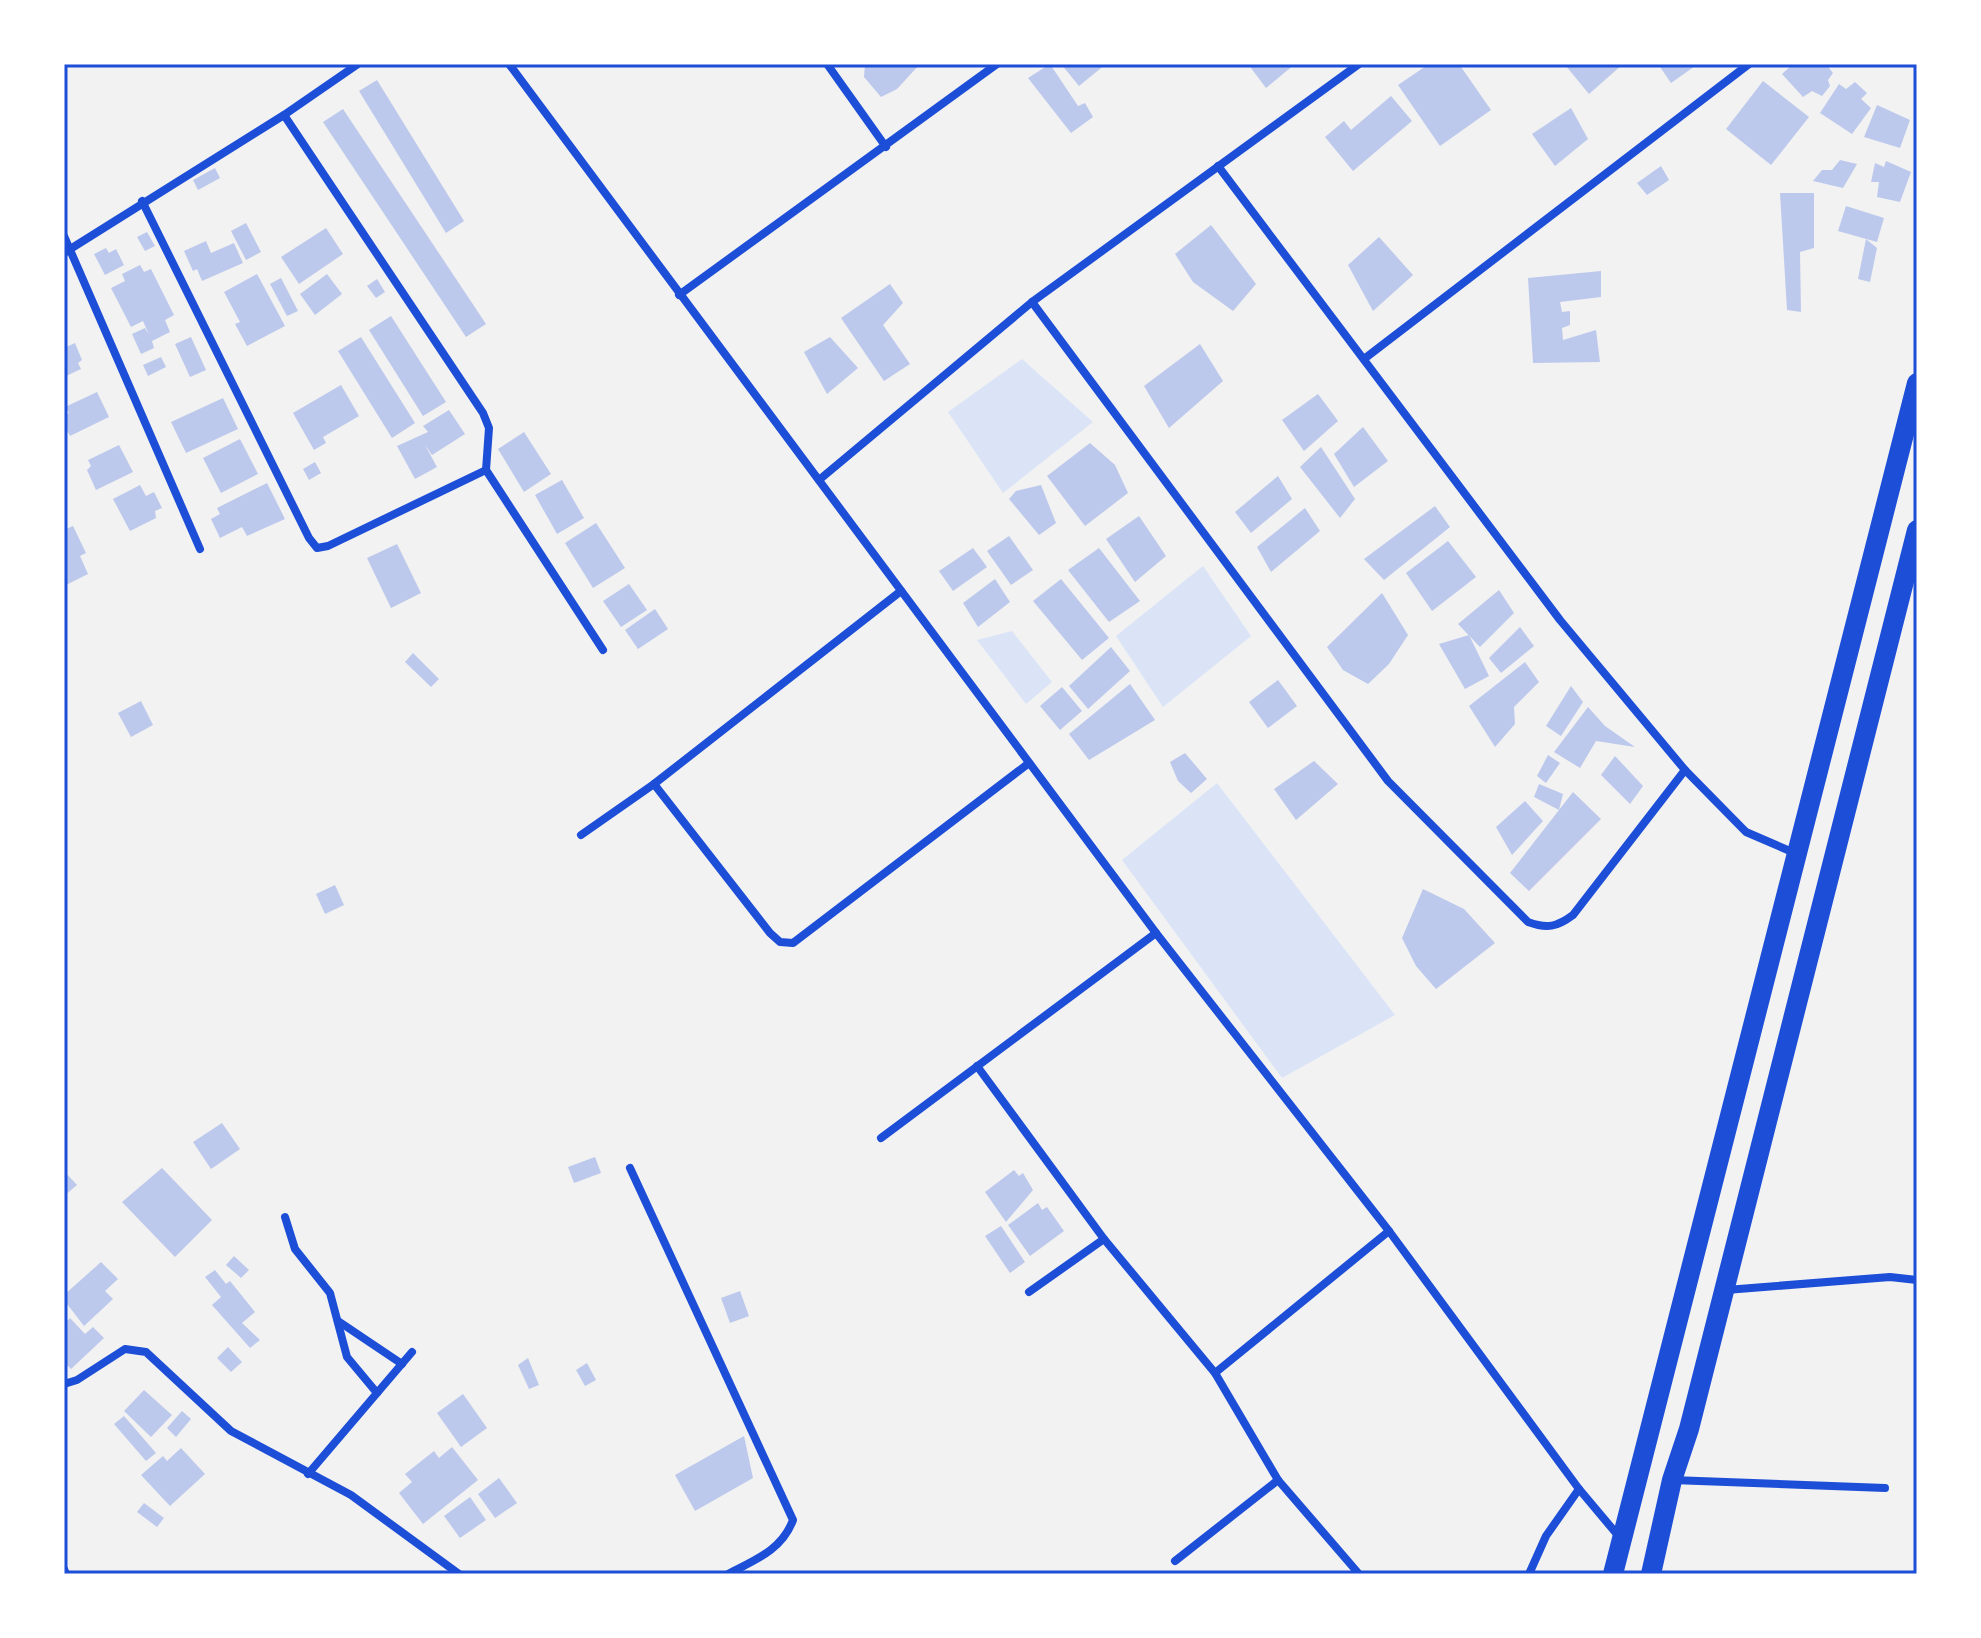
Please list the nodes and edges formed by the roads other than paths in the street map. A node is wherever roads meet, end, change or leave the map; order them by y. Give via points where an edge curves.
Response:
1 (358, 64) edge
2 (509, 64) edge
3 (827, 64) edge
4 (997, 64) edge
5 (1359, 64) edge
6 (1749, 64) edge
7 (284, 115) junction
8 (886, 147) junction
9 (1218, 166) junction
10 (142, 201) junction
11 (64, 236) edge
12 (67, 252) edge
13 (679, 295) junction
14 (1032, 302) junction
15 (1364, 359) junction
16 (1917, 383) edge
17 (486, 470) junction
18 (819, 480) junction
19 (1917, 530) edge
20 (200, 549) dead end
21 (901, 591) junction
22 (603, 650) dead end
23 (1029, 763) junction
24 (1685, 770) junction
25 (654, 784) junction
26 (581, 835) dead end
27 (1797, 854) junction
28 (1156, 933) junction
29 (977, 1066) junction
30 (881, 1138) dead end
31 (630, 1168) dead end
32 (285, 1217) dead end
33 (1389, 1231) junction
34 (1104, 1239) junction
35 (1917, 1280) edge
36 (1724, 1290) junction
37 (1029, 1292) dead end
38 (338, 1321) junction
39 (412, 1352) dead end
40 (402, 1364) junction
41 (1215, 1373) junction
42 (64, 1384) edge
43 (377, 1393) junction
44 (308, 1474) junction
45 (1278, 1480) junction
46 (1672, 1480) junction
47 (1885, 1488) dead end
48 (1579, 1489) junction
49 (1622, 1540) junction
50 (1175, 1561) dead end
51 (459, 1574) edge
52 (728, 1574) edge
53 (1359, 1574) edge
54 (1529, 1574) edge
55 (1613, 1574) edge
56 (1651, 1574) edge

1 - 7 street
2 - 13 street
3 - 8 street
4 - 8 street
5 - 9 street
6 - 15 street
7 - 10 street
7 - 17 street via 483,413 489,428
8 - 13 street
9 - 14 street
9 - 15 street
10 - 12 street
10 - 17 street via 317,548
11 - 12 street
12 - 20 street
13 - 18 street
14 - 18 street
14 - 24 street via 1388,781 1528,922 1544,928 1573,915
15 - 24 street via 1560,620
16 - 27 main road
17 - 22 street
18 - 21 street
19 - 36 main road
21 - 23 street
21 - 25 street
23 - 25 street via 793,943 780,942 770,933
23 - 28 street
24 - 27 street via 1746,832
25 - 26 street
27 - 49 main road
28 - 29 street
28 - 33 street
29 - 30 street
29 - 34 street
31 - 52 street via 793,1520 787,1536 773,1549
32 - 38 street via 295,1249 330,1293
33 - 41 street
33 - 48 street
34 - 37 street
34 - 41 street
35 - 36 street via 1890,1277
36 - 46 main road
38 - 40 street
38 - 43 street via 347,1357
39 - 40 street
40 - 43 street
41 - 45 street
42 - 44 street via 125,1349 136,1348 231,1431
43 - 44 street
44 - 51 street via 351,1495
45 - 50 street
45 - 53 street
46 - 47 street
46 - 56 main road
48 - 49 street
48 - 54 street via 1546,1536
49 - 55 main road

